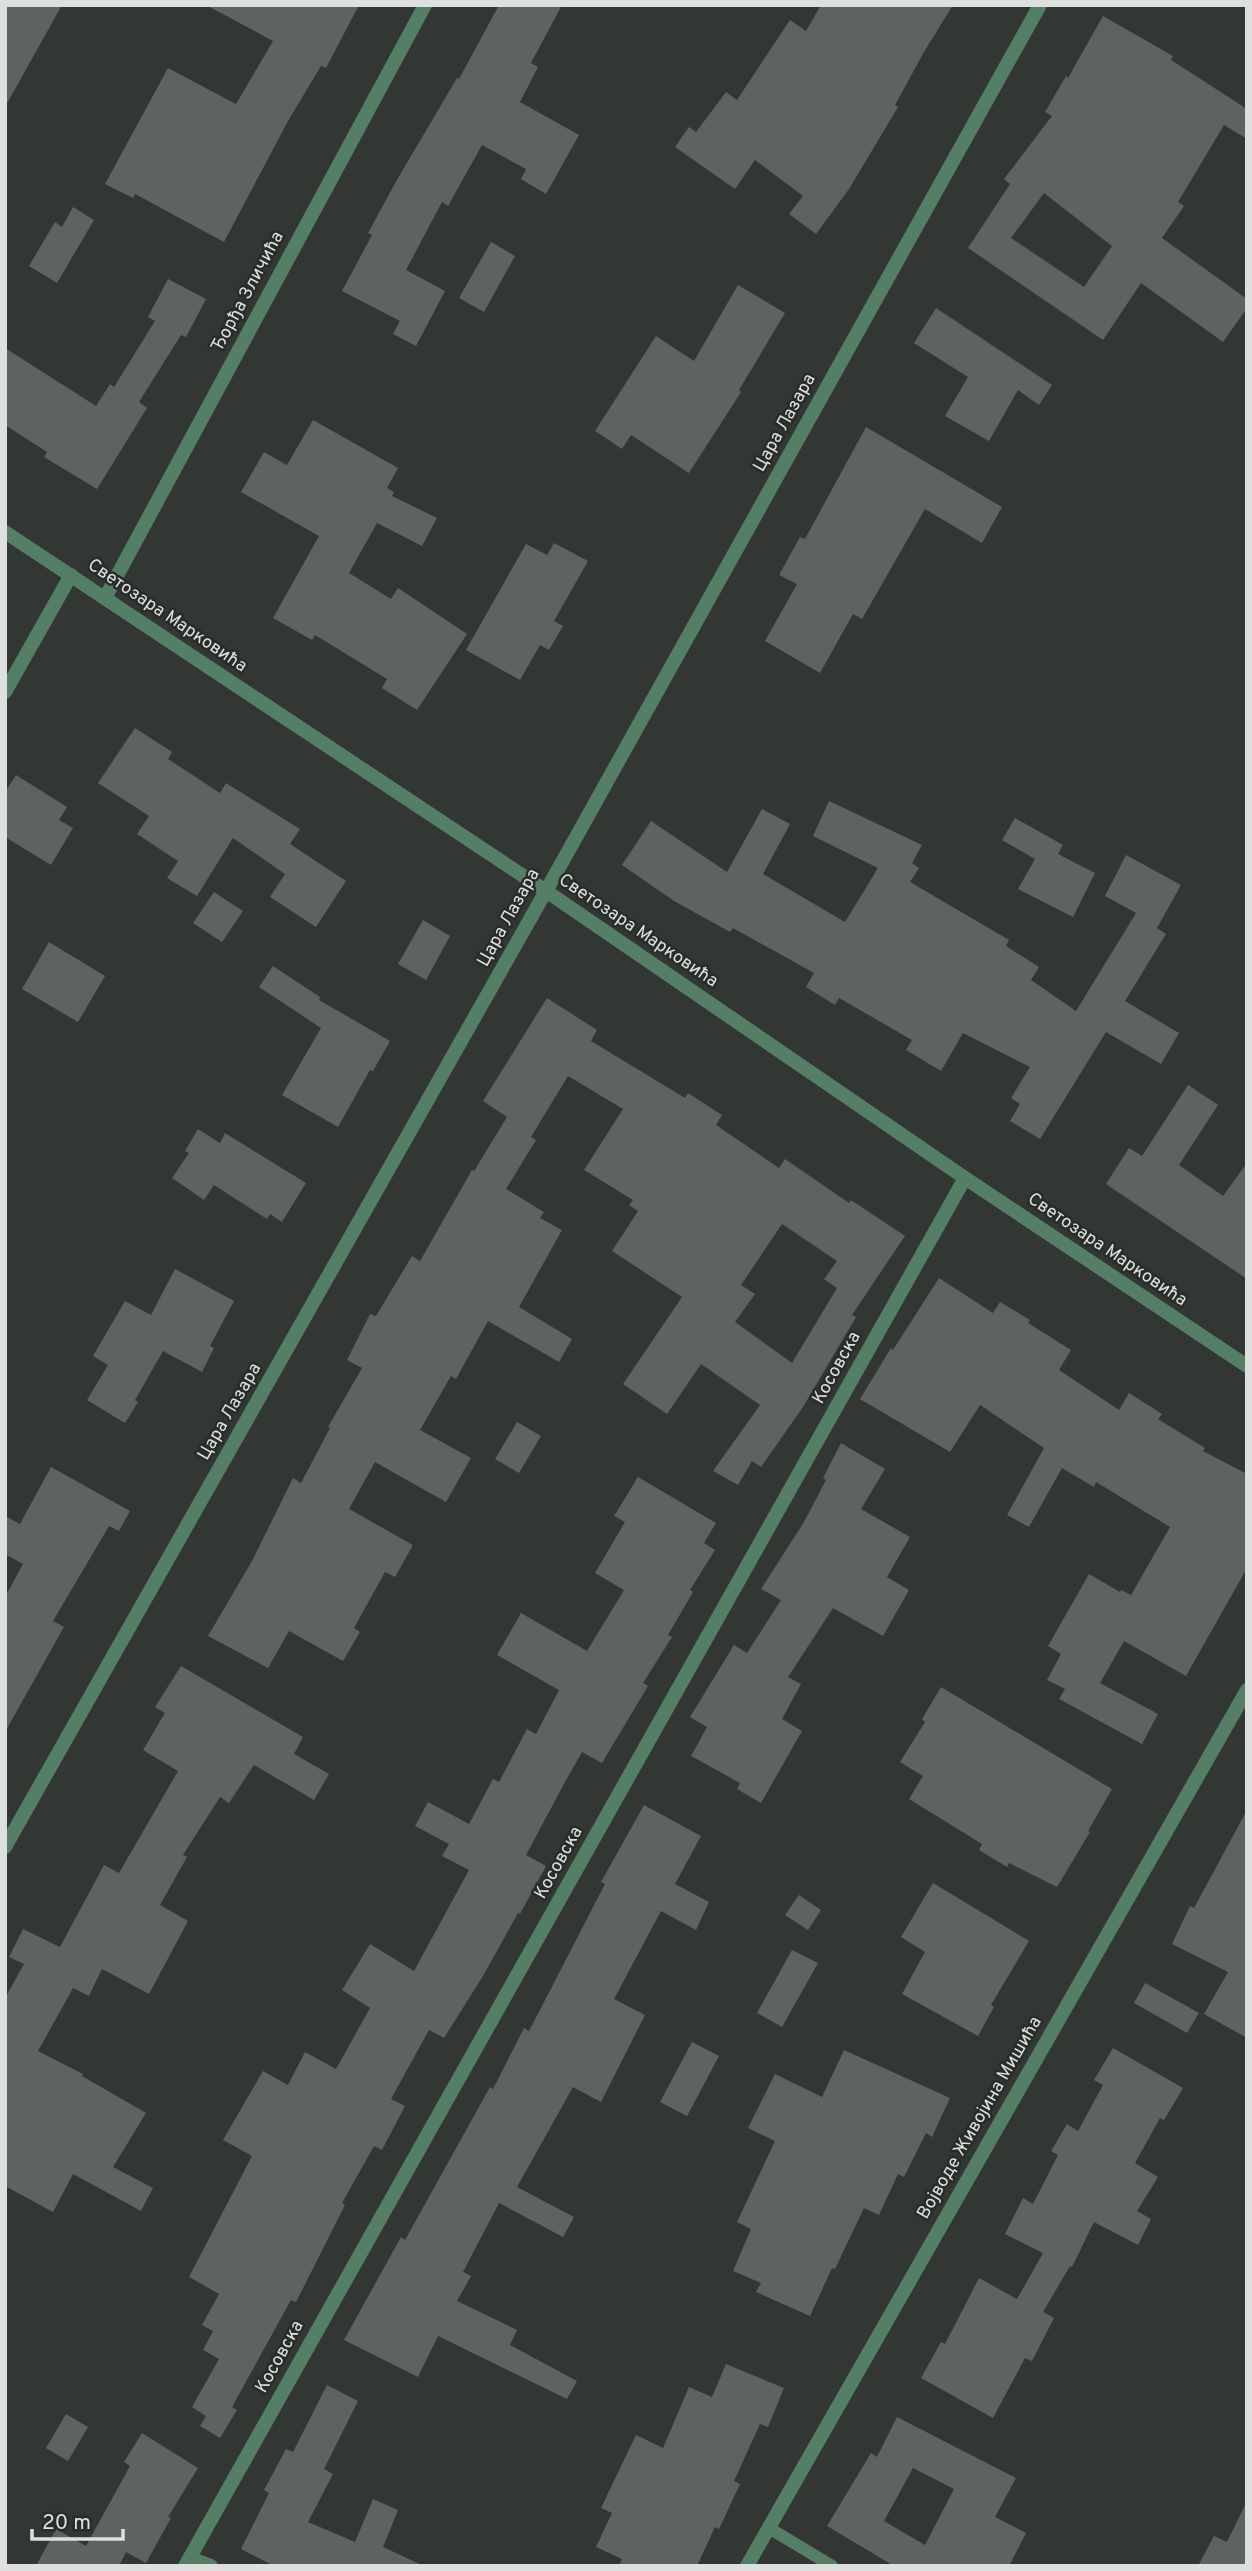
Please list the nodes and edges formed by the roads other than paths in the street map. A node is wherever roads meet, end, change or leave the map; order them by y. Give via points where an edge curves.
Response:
1 (425, 5) edge
2 (1040, 5) edge
3 (5, 532) edge
4 (71, 575) junction
5 (105, 598) junction
6 (5, 692) edge
7 (546, 891) junction
8 (965, 1178) junction
9 (1247, 1366) edge
10 (1247, 1690) edge
11 (5, 1847) edge
12 (769, 2528) junction
13 (188, 2562) edge
14 (211, 2566) edge
15 (747, 2566) edge
16 (832, 2566) edge

1 - 5 street, Ђорђа Зличића
2 - 7 street, Цара Лазара
3 - 4 street, Светозара Марковића
4 - 5 street, Светозара Марковића
4 - 6 street
5 - 7 street, Светозара Марковића
7 - 8 street, Светозара Марковића
7 - 11 street, Цара Лазара
8 - 9 street, Светозара Марковића
8 - 13 street, Косовска
10 - 12 street, Војводе Живојина Мишића
12 - 15 street, Војводе Живојина Мишића
12 - 16 lane
13 - 14 street

